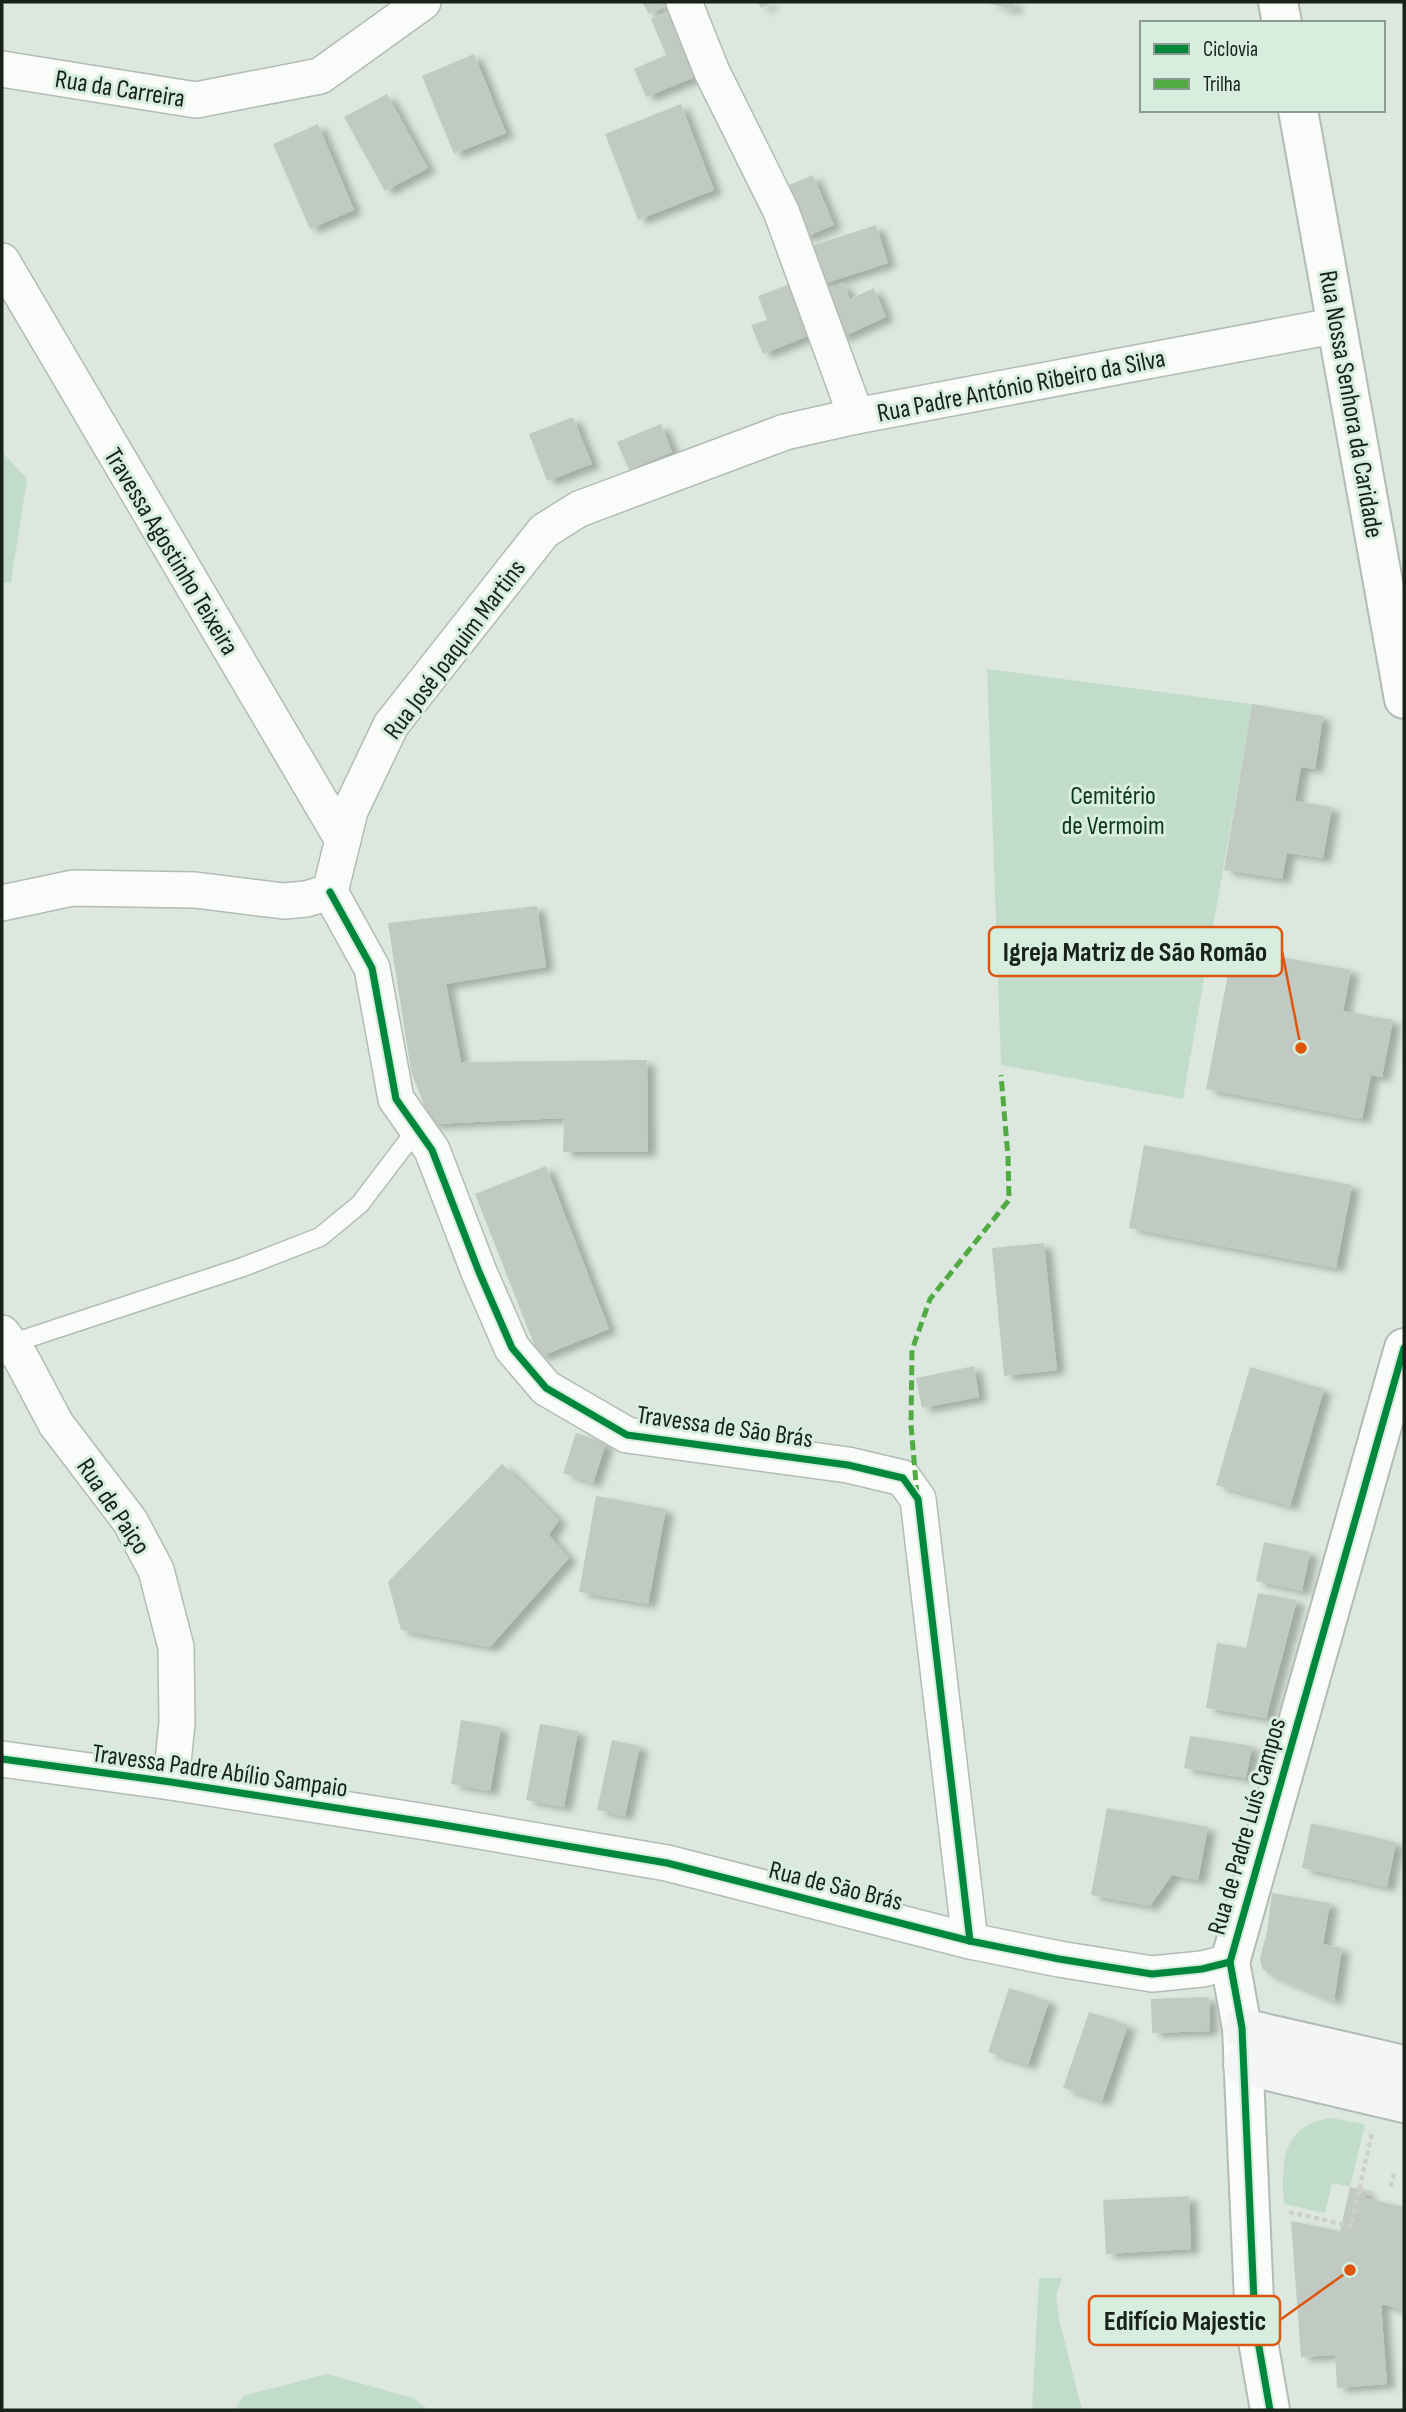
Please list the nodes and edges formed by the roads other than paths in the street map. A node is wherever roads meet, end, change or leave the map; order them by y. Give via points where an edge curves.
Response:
1 (423, 2) edge
2 (684, 2) edge
3 (1278, 2) edge
4 (1282, 21) edge
5 (2, 69) edge
6 (1298, 112) edge
7 (2, 261) edge
8 (1338, 325) junction
9 (856, 416) junction
10 (1404, 699) edge
11 (343, 840) junction
12 (330, 892) junction
13 (2, 903) edge
14 (417, 1129) junction
15 (6, 1338) edge
16 (1404, 1348) edge
17 (2, 1759) edge
18 (171, 1782) junction
19 (432, 1823) joint
20 (970, 1941) junction
21 (1230, 1962) junction
22 (1242, 2046) junction
23 (1404, 2065) edge
24 (1404, 2103) edge
25 (1270, 2410) edge

1 - 5 street, Rua da Carreira via 320,76 196,100
2 - 9 street, Rua Padre António Ribeiro da Silva via 712,72 781,211
3 - 4 street
6 - 8 street, Rua Nossa Senhora da Caridade
7 - 11 street, Travessa Agostinho Teixeira
8 - 9 street, Rua Padre António Ribeiro da Silva
8 - 10 street, Rua Nossa Senhora da Caridade
9 - 11 street, Rua José Joaquim Martins via 785,432 579,509 544,531 391,725 350,811
11 - 12 street, Rua José Joaquim Martins
12 - 13 street via 284,901 195,890 73,888
12 - 14 street, Travessa de São Brás via 372,968 396,1099
14 - 15 lane via 360,1203 320,1237 243,1267
14 - 20 street, Travessa de São Brás via 432,1150 512,1348 546,1388 627,1436 848,1465 903,1478 918,1499
15 - 18 street, Rua de Paiço via 56,1424 130,1521 156,1570 176,1647 177,1723
16 - 21 street, Rua de Padre Luís Campos
17 - 18 street, Travessa Padre Abílio Sampaio
18 - 19 street, Travessa Padre Abílio Sampaio
19 - 20 street, Rua de São Brás via 667,1863
20 - 21 street, Rua de São Brás via 1152,1975
21 - 22 street, Rua de Padre Luís Campos
22 - 23 main road
22 - 24 main road
22 - 25 street, Rua de Padre Luís Campos via 1255,2324

